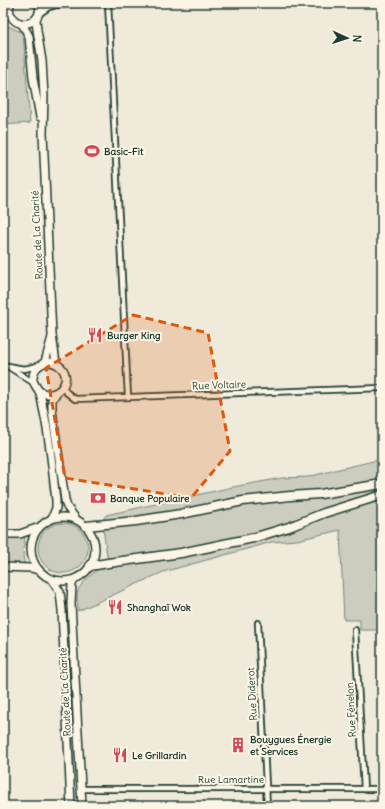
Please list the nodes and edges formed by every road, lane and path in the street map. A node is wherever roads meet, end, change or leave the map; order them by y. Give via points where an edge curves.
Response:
1 (40, 3) edge
2 (88, 3) edge
3 (108, 3) edge
4 (8, 5) edge
5 (56, 5) junction
6 (38, 16) junction
7 (22, 24) junction
8 (43, 133) junction
9 (52, 335) junction
10 (45, 362) junction
11 (56, 363) junction
12 (3, 365) edge
13 (38, 366) junction
14 (9, 367) junction
15 (34, 383) junction
16 (63, 386) junction
17 (382, 388) edge
18 (39, 391) junction
19 (57, 392) junction
20 (128, 397) junction
21 (382, 484) edge
22 (382, 495) edge
23 (52, 518) junction
24 (76, 519) junction
25 (86, 526) junction
26 (38, 528) junction
27 (3, 534) edge
28 (90, 566) junction
29 (3, 568) edge
30 (38, 570) junction
31 (52, 579) junction
32 (75, 579) junction
33 (258, 623) dead end
34 (355, 630) dead end
35 (81, 788) junction
36 (266, 789) junction
37 (382, 789) edge
38 (364, 790) junction
39 (71, 806) edge
40 (82, 806) edge
41 (267, 806) edge

1 - 5 street
1 - 6 main road, Route de La Charité
2 - 5 street
3 - 20 street
4 - 7 main road via 13,19
5 - 6 street
6 - 7 main road via 30,23
6 - 8 main road, Route de La Charité via 44,96
7 - 8 main road, Route de La Charité via 29,36
8 - 9 main road, Route de La Charité
9 - 10 main road, Route de La Charité
9 - 11 main road, Route de La Charité
10 - 11 main road
10 - 13 main road
11 - 16 main road via 64,372
12 - 14 street
13 - 14 street via 28,369
13 - 15 main road via 33,374
14 - 15 street
15 - 18 main road
16 - 19 main road
16 - 20 street, Rue Voltaire via 75,399
17 - 20 street, Rue Voltaire
18 - 19 main road via 47,394
18 - 23 main road via 44,410 56,500
19 - 24 main road via 52,400 54,424 67,507
21 - 25 highway via 320,494 243,501 181,514
22 - 28 highway via 253,538 181,553
23 - 24 main road via 64,516
23 - 26 main road
24 - 25 main road
25 - 28 main road via 95,546
26 - 27 main road via 20,534
26 - 30 main road via 30,545 33,563
28 - 32 main road
29 - 30 main road
30 - 31 main road
31 - 32 main road
31 - 39 main road, Route de La Charité via 60,592 62,610
32 - 35 main road, Route de La Charité via 70,604
33 - 36 street, Rue Diderot
34 - 38 street, Rue Fénelon
35 - 36 street, Rue Lamartine
35 - 40 main road, Route de La Charité
36 - 38 street, Rue Lamartine
36 - 41 street, Rue Diderot
37 - 38 street, Rue Lamartine

